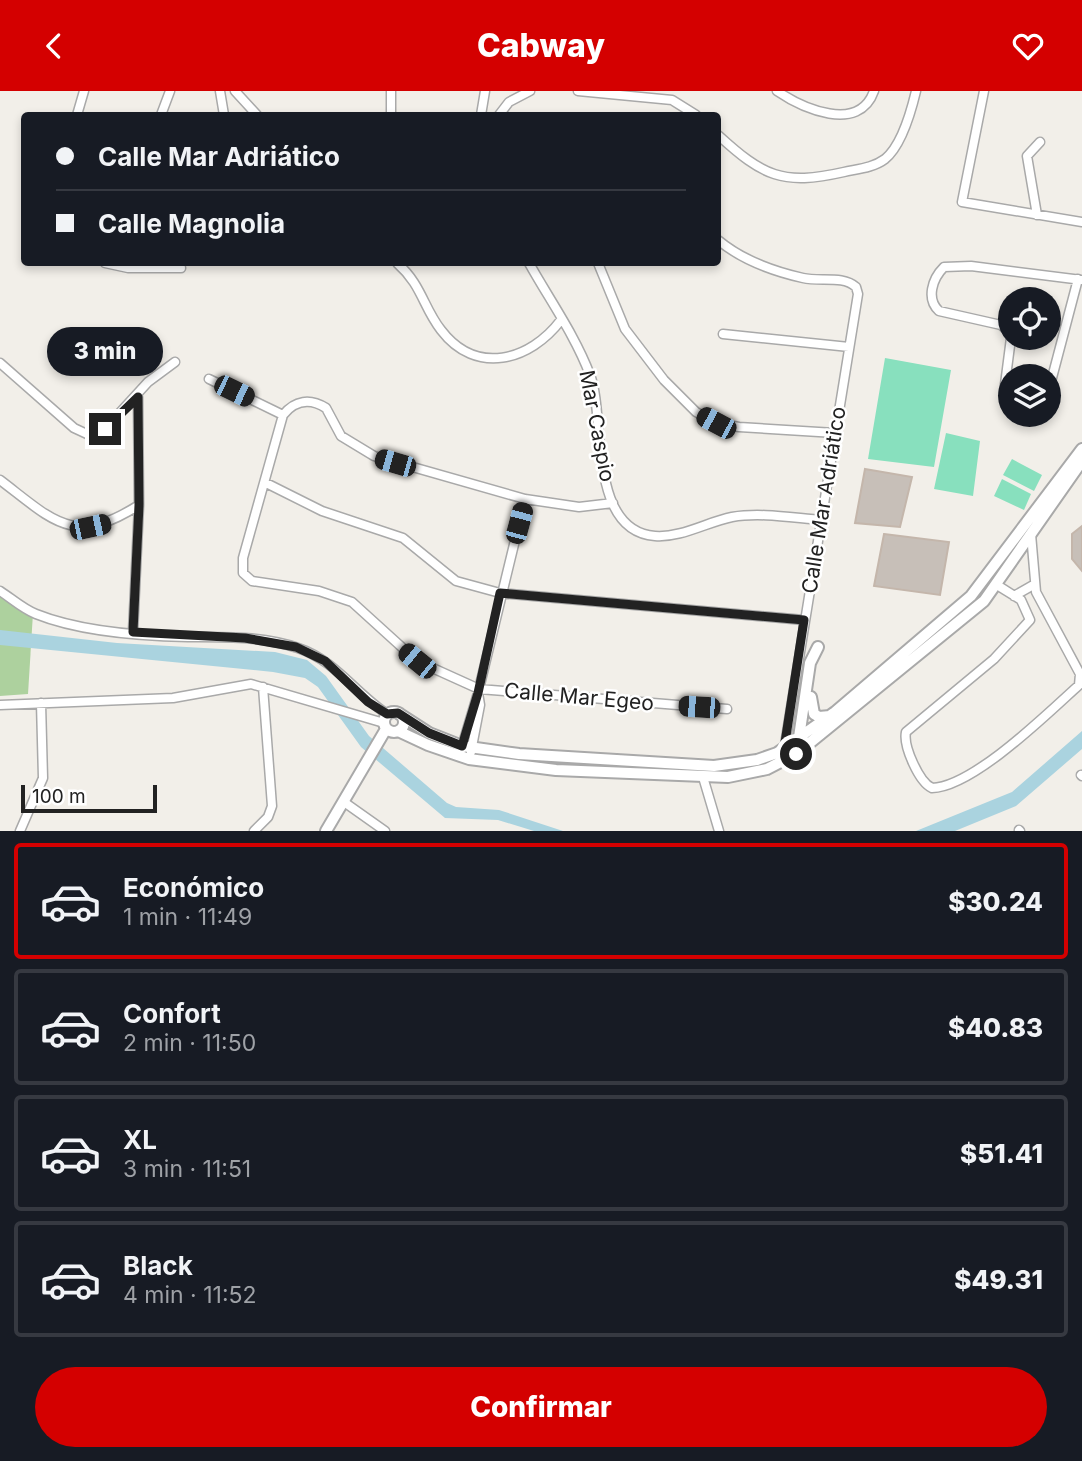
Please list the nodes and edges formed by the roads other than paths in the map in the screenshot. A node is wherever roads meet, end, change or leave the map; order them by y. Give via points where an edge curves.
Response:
1 (84, 91) edge
2 (170, 91) edge
3 (220, 91) edge
4 (235, 91) edge
5 (391, 91) edge
6 (485, 91) edge
7 (530, 91) edge
8 (578, 91) edge
9 (777, 91) edge
10 (874, 91) edge
11 (916, 91) edge
12 (984, 91) edge
13 (78, 112) edge
14 (163, 112) edge
15 (224, 112) edge
16 (254, 112) edge
17 (391, 112) edge
18 (482, 112) edge
19 (501, 112) edge
20 (691, 112) edge
21 (721, 138) edge
22 (1040, 142) dead end
23 (1037, 215) junction
24 (1082, 222) edge
25 (721, 242) edge
26 (119, 266) edge
27 (400, 266) edge
28 (530, 266) edge
29 (599, 266) edge
30 (181, 268) dead end
31 (1066, 279) junction
32 (1080, 280) edge
33 (1079, 290) edge
34 (561, 320) junction
35 (998, 324) edge
36 (723, 334) dead end
37 (849, 347) junction
38 (175, 362) dead end
39 (0, 363) edge
40 (1057, 364) edge
41 (209, 379) dead end
42 (138, 397) junction
43 (283, 415) junction
44 (835, 433) junction
45 (1082, 454) edge
46 (0, 480) edge
47 (266, 483) junction
48 (525, 499) junction
49 (613, 503) junction
50 (139, 505) junction
51 (823, 520) junction
52 (1031, 534) junction
53 (1035, 584) junction
54 (997, 585) junction
55 (0, 591) edge
56 (500, 593) junction
57 (1014, 596) junction
58 (804, 620) junction
59 (133, 632) junction
60 (818, 647) dead end
61 (263, 687) junction
62 (478, 691) junction
63 (811, 697) dead end
64 (41, 703) junction
65 (0, 705) edge
66 (727, 709) dead end
67 (830, 716) junction
68 (391, 722) junction
69 (798, 740) junction
70 (784, 749) junction
71 (466, 752) junction
72 (796, 754) junction
73 (784, 761) junction
74 (703, 777) junction
75 (344, 802) junction
76 (20, 831) edge
77 (254, 831) edge
78 (326, 831) edge
79 (385, 831) edge
80 (719, 831) edge

1 - 13 street
2 - 14 street
3 - 15 street
4 - 16 street
5 - 17 street
6 - 18 street
7 - 19 street via 509,102
8 - 20 street via 672,100
9 - 10 street via 801,107 844,115 862,109
11 - 21 street via 896,144 872,166 810,180 773,174 751,164
12 - 23 street via 962,202
22 - 23 street via 1027,156
23 - 24 street
25 - 37 street, Calle Mar Adriático via 752,263 856,287
26 - 30 street
27 - 34 street via 421,289 444,334 469,352 506,358 525,353 540,344
28 - 34 street, Mar Caspio
29 - 44 street via 625,329 664,380 696,412 716,423 739,427
31 - 32 street
31 - 33 street
31 - 35 street via 971,266 944,267 936,275 932,297 939,311
32 - 33 street
33 - 40 street
34 - 49 street, Mar Caspio via 592,378 598,446
36 - 37 street
37 - 44 street, Calle Mar Adriático
38 - 42 street via 148,382
39 - 42 street via 74,428 89,435 105,429
41 - 43 street
42 - 50 street
43 - 47 street
43 - 48 street via 296,404 317,402 326,408 341,436 373,456
44 - 51 street, Calle Mar Adriático
45 - 52 street
45 - 67 street via 971,596
46 - 50 street via 56,521 73,527 105,524
47 - 56 street via 322,511 403,538 457,581
47 - 62 street, Calle Mar Egeo via 243,558 243,573 252,581 342,597 417,661
48 - 49 street via 579,507
48 - 56 street
49 - 51 street, Mar Caspio via 634,530 657,536 735,517
50 - 59 street
51 - 58 street, Calle Mar Adriático
52 - 53 street
52 - 54 street
53 - 57 street
53 - 57 street via 1047,617 1080,674 1079,685 994,760 932,788 923,782 905,735 994,659 1030,620 1021,600
54 - 57 street
54 - 72 street via 977,608
55 - 59 street via 33,613 66,624
56 - 58 street
56 - 62 street
58 - 70 street, Calle Mar Adriático
59 - 68 street via 245,638 296,647 325,661
60 - 69 street via 810,663
61 - 64 street via 237,685 149,700
61 - 68 street
61 - 77 street via 272,806
62 - 66 street, Calle Mar Egeo
62 - 71 street via 480,705
63 - 67 street via 814,714
64 - 65 street
64 - 76 street via 43,778
67 - 69 street
68 - 71 street
68 - 71 street via 429,733
68 - 75 street
69 - 70 street
69 - 72 street
70 - 71 street via 757,760 715,766
70 - 73 street, Calle Mar Adriático
71 - 74 street via 556,770
72 - 73 street
73 - 74 street via 747,775
74 - 80 street
75 - 78 street
75 - 79 street

